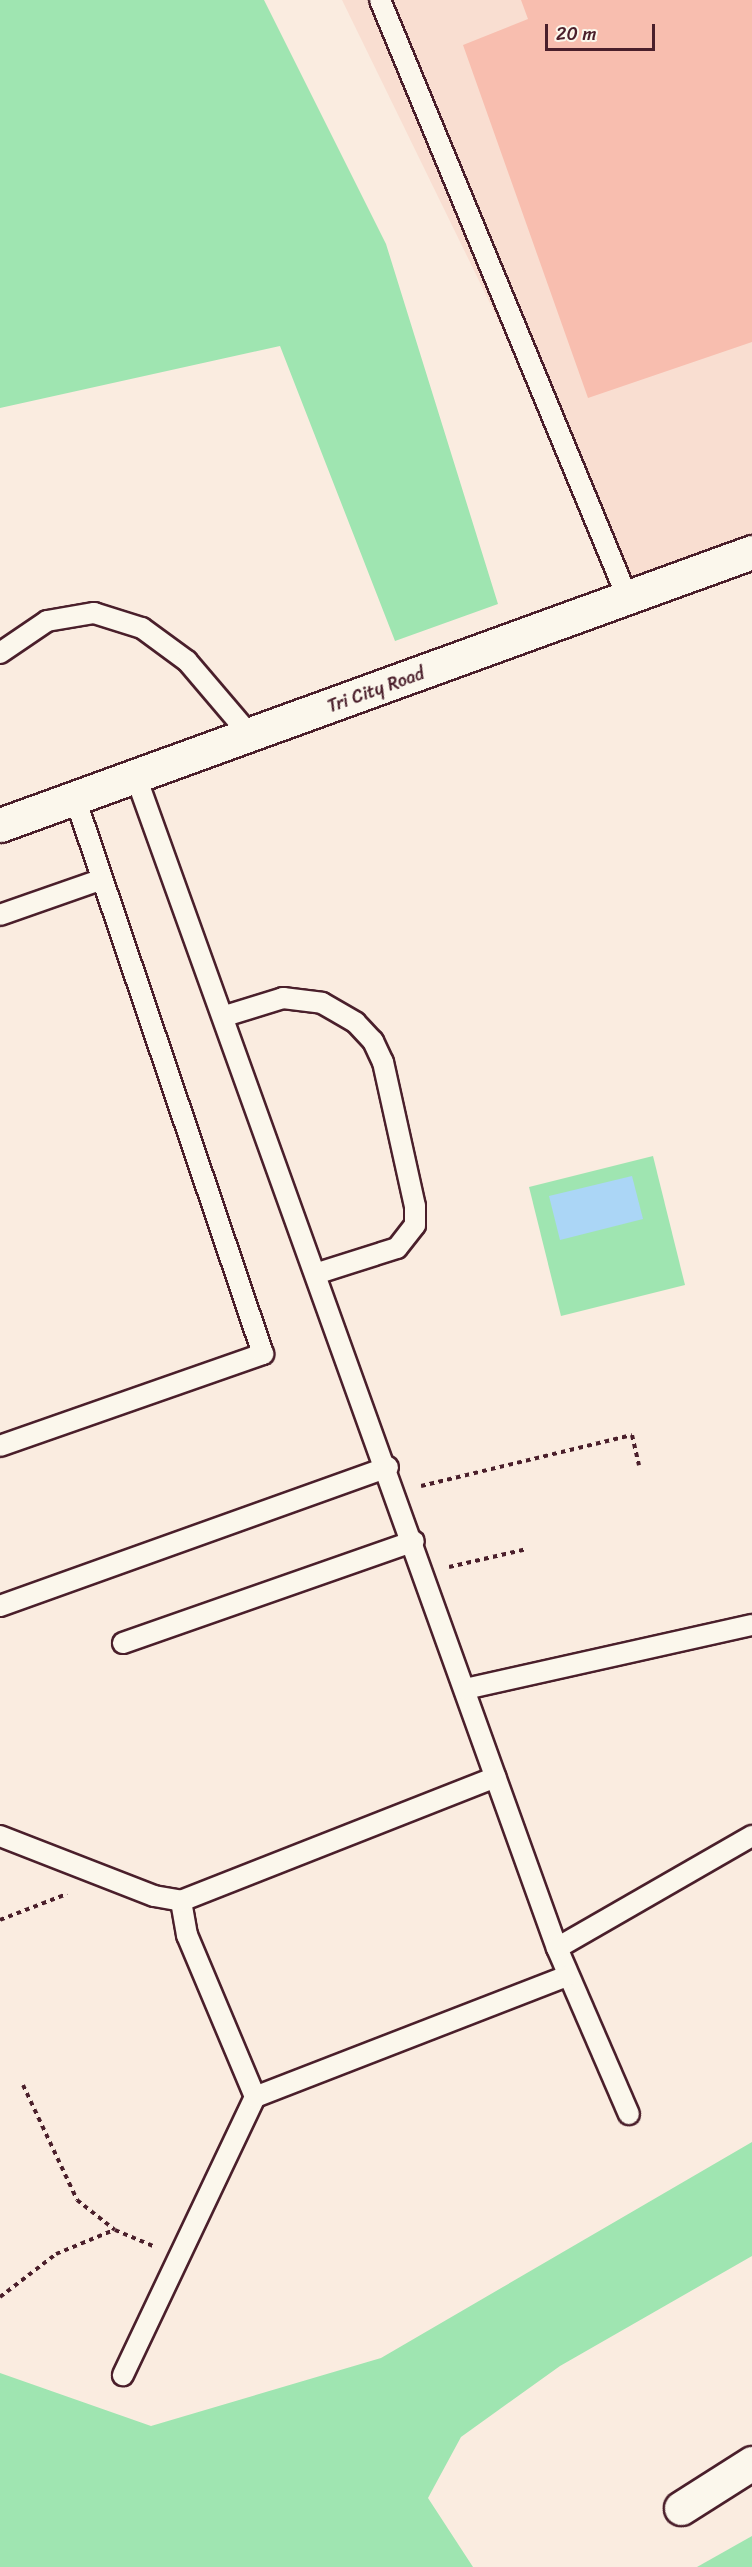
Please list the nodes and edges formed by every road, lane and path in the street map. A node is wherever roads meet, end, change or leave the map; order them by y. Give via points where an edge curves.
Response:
1 (380, 0) edge
2 (752, 552) edge
3 (627, 598) junction
4 (0, 653) edge
5 (250, 735) junction
6 (136, 777) junction
7 (75, 798) junction
8 (0, 825) edge
9 (100, 880) junction
10 (0, 915) edge
11 (225, 1016) junction
12 (318, 1273) junction
13 (0, 1446) edge
14 (639, 1465) dead end
15 (388, 1467) junction
16 (397, 1492) junction
17 (414, 1541) junction
18 (527, 1549) dead end
19 (425, 1572) junction
20 (0, 1606) edge
21 (752, 1625) edge
22 (123, 1643) dead end
23 (465, 1689) junction
24 (495, 1777) junction
25 (0, 1836) edge
26 (752, 1836) edge
27 (106, 1878) junction
28 (182, 1901) junction
29 (0, 1920) edge
30 (557, 1948) junction
31 (567, 1976) junction
32 (23, 2085) dead end
33 (255, 2097) junction
34 (629, 2114) dead end
35 (115, 2230) junction
36 (179, 2258) junction
37 (0, 2297) edge
38 (123, 2375) dead end
39 (752, 2463) edge
40 (681, 2508) dead end

1 - 3 lane
2 - 3 street, Tri City Road
3 - 5 street, Tri City Road
4 - 5 lane via 47,621 93,613 142,628 187,661
5 - 6 street, Tri City Road
6 - 7 street, Tri City Road
6 - 11 lane
7 - 8 street, Tri City Road
7 - 9 lane
9 - 10 lane
9 - 13 lane via 263,1354
11 - 12 lane
11 - 12 lane via 283,998 322,1002 356,1023 373,1041 383,1062 416,1206 415,1225 397,1248
12 - 15 lane
14 - 16 path via 632,1435
15 - 16 lane
15 - 20 lane
16 - 17 lane
17 - 19 lane
17 - 22 lane
18 - 19 path
19 - 23 lane
21 - 23 lane
23 - 24 lane
24 - 28 lane
24 - 30 lane
25 - 27 lane
26 - 30 lane
27 - 28 lane
27 - 29 path
28 - 33 lane via 187,1935
30 - 31 lane
31 - 33 lane
31 - 34 lane
32 - 35 path via 77,2200
33 - 36 lane
35 - 36 path
35 - 37 path via 56,2254
36 - 38 lane
39 - 40 street

